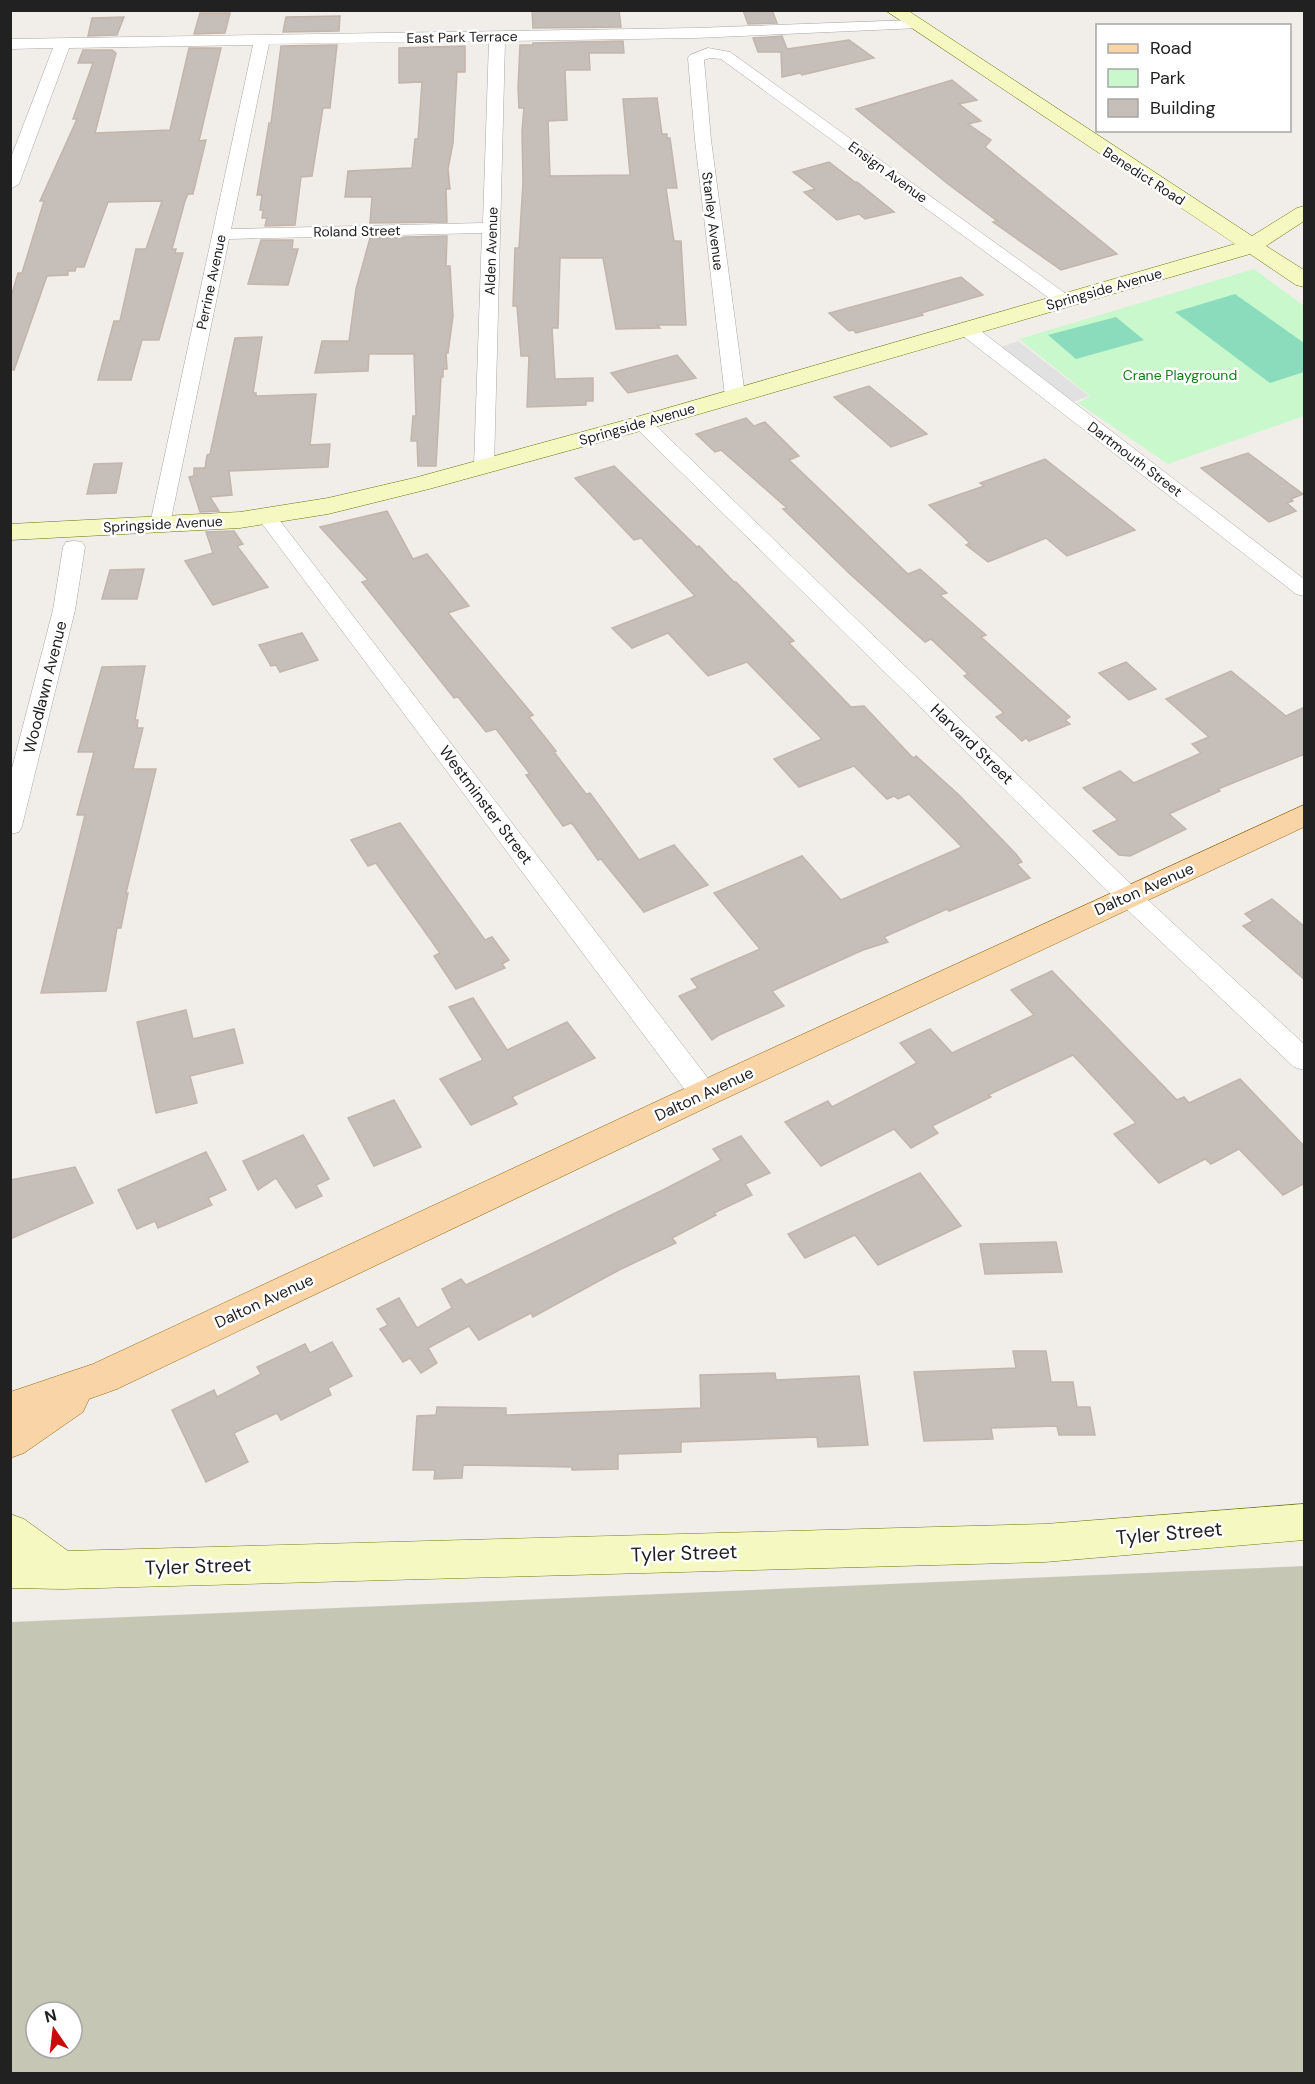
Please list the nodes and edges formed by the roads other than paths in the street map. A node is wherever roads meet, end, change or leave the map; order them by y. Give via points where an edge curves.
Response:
1 (894, 10) edge
2 (914, 25) junction
3 (497, 36) junction
4 (262, 40) junction
5 (63, 42) junction
6 (10, 44) edge
7 (708, 53) joint
8 (10, 184) edge
9 (1305, 212) edge
10 (492, 228) junction
11 (222, 234) junction
12 (1251, 246) junction
13 (1305, 280) edge
14 (1063, 300) junction
15 (966, 329) junction
16 (735, 396) junction
17 (642, 423) junction
18 (484, 466) junction
19 (267, 517) junction
20 (160, 524) junction
21 (10, 532) edge
22 (74, 547) dead end
23 (1305, 588) edge
24 (1305, 815) edge
25 (10, 826) edge
26 (1128, 896) junction
27 (1305, 1060) edge
28 (704, 1094) junction
29 (104, 1377) junction
30 (10, 1409) edge
31 (10, 1441) edge
32 (1305, 1522) edge
33 (10, 1532) edge
34 (10, 1569) edge
35 (62, 1570) junction

1 - 2 street, Benedict Road
2 - 3 street, East Park Terrace
2 - 12 street, Benedict Road
3 - 4 street, East Park Terrace
3 - 10 street, Alden Avenue
4 - 5 street, East Park Terrace
4 - 11 street, Perrine Avenue
5 - 6 street, East Park Terrace
5 - 8 street
7 - 14 street, Ensign Avenue via 725,55
7 - 16 street, Stanley Avenue via 696,58
9 - 12 street, Springside Avenue
10 - 11 street, Roland Street
10 - 18 street, Alden Avenue
11 - 20 street, Perrine Avenue
12 - 13 street, Benedict Road
12 - 14 street, Springside Avenue
14 - 15 street, Springside Avenue
15 - 16 street, Springside Avenue
15 - 23 street, Dartmouth Street
16 - 17 street, Springside Avenue
17 - 18 street, Springside Avenue
17 - 26 street, Harvard Street
18 - 19 street, Springside Avenue via 328,506
19 - 20 street, Springside Avenue
19 - 28 street, Westminster Street
20 - 21 street, Springside Avenue
22 - 25 street, Woodlawn Avenue via 64,610
24 - 26 main road, Dalton Avenue
26 - 27 street, Harvard Street
26 - 28 main road, Dalton Avenue
28 - 29 main road, Dalton Avenue
29 - 30 main road, Dalton Avenue
29 - 31 main road, Dalton Avenue
32 - 35 street, Tyler Street via 1045,1543
33 - 35 street
34 - 35 street, Tyler Street

